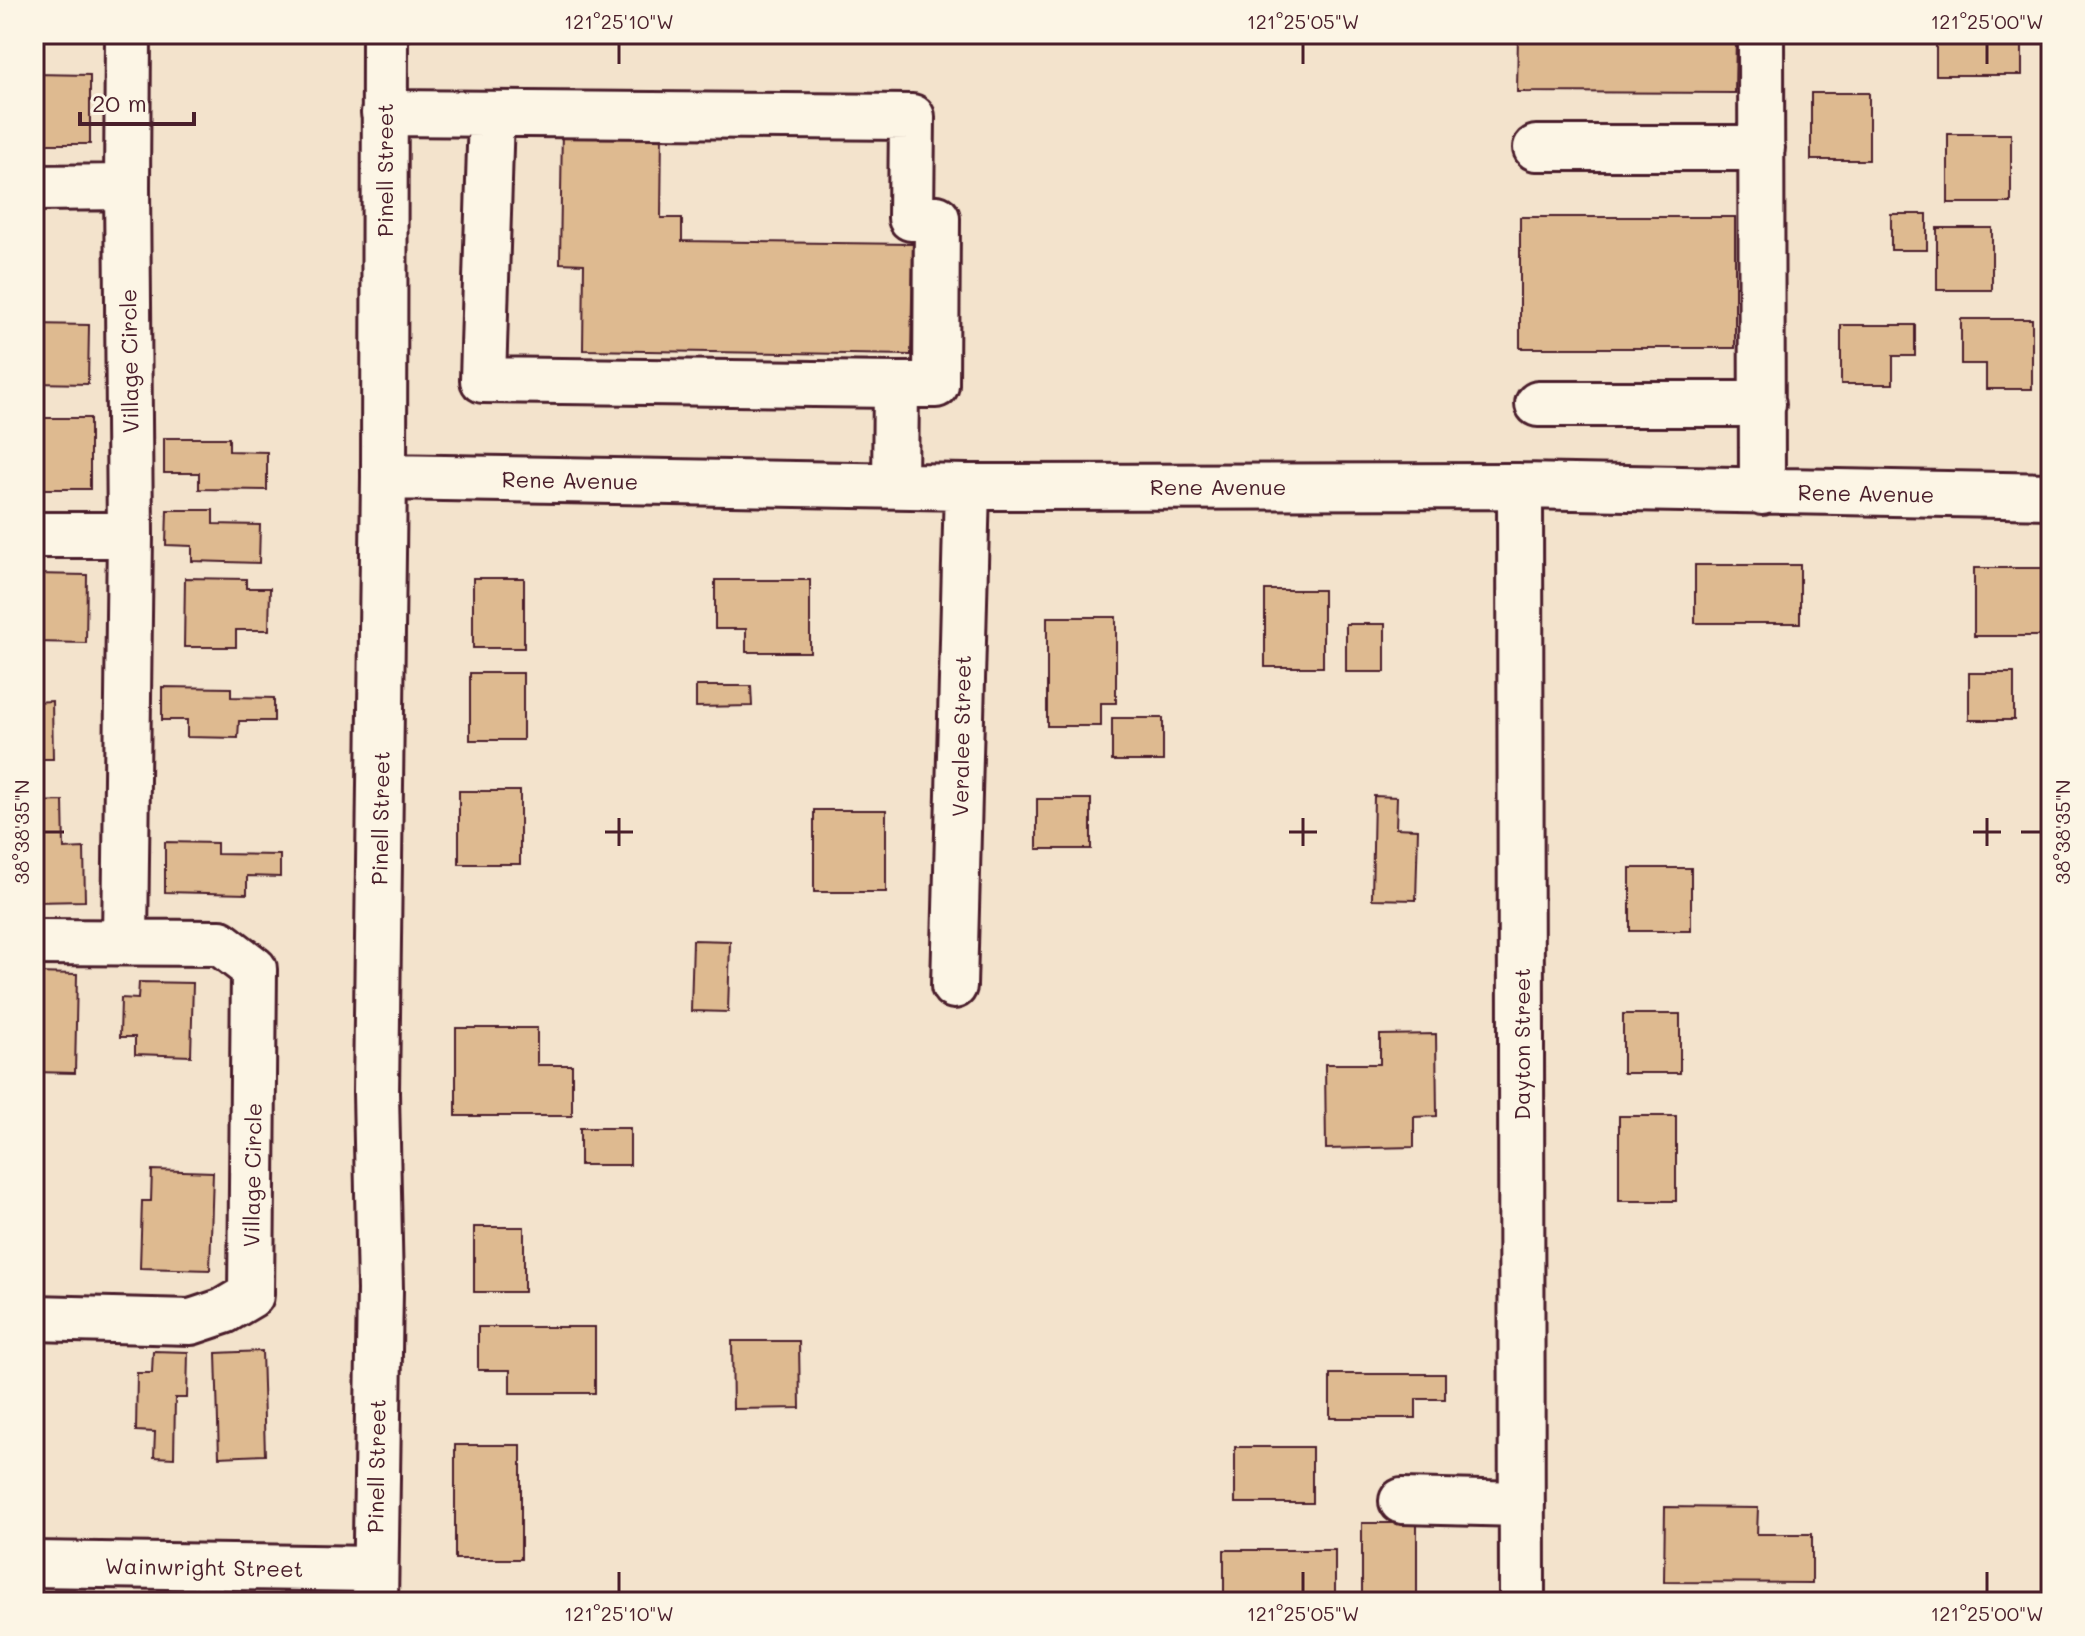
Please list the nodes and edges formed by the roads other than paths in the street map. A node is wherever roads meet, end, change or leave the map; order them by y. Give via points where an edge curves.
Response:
1 (128, 34) edge
2 (385, 34) edge
3 (1761, 34) edge
4 (384, 113) junction
5 (491, 114) junction
6 (1536, 148) dead end
7 (1762, 148) junction
8 (127, 187) junction
9 (34, 188) edge
10 (896, 385) junction
11 (1538, 404) dead end
12 (1763, 404) junction
13 (384, 477) junction
14 (895, 485) junction
15 (1520, 486) junction
16 (967, 487) junction
17 (1762, 492) junction
18 (2051, 496) edge
19 (34, 535) edge
20 (130, 535) junction
21 (125, 941) junction
22 (34, 942) edge
23 (954, 986) dead end
24 (34, 1318) edge
25 (1402, 1501) dead end
26 (1522, 1504) junction
27 (34, 1564) edge
28 (375, 1586) edge
29 (1522, 1602) edge

1 - 8 street, Village Circle
2 - 4 street, Pinell Street
3 - 7 street
4 - 5 street
4 - 13 street, Pinell Street
5 - 10 street via 483,380
5 - 10 street via 912,117 911,218 937,218 936,385
6 - 7 street
7 - 12 street
8 - 9 street
8 - 20 street, Village Circle
10 - 14 street
11 - 12 street
12 - 17 street
13 - 14 street, Rene Avenue
13 - 28 street, Pinell Street
14 - 16 street, Rene Avenue
15 - 16 street, Rene Avenue
15 - 17 street, Rene Avenue
15 - 26 street, Dayton Street
16 - 23 street, Veralee Street
17 - 18 street, Rene Avenue
19 - 20 street
20 - 21 street, Village Circle
21 - 22 street, Village Circle
21 - 24 street, Village Circle via 220,943 254,969 251,1295 191,1322
25 - 26 street
26 - 29 street, Dayton Street
27 - 28 street, Wainwright Street

